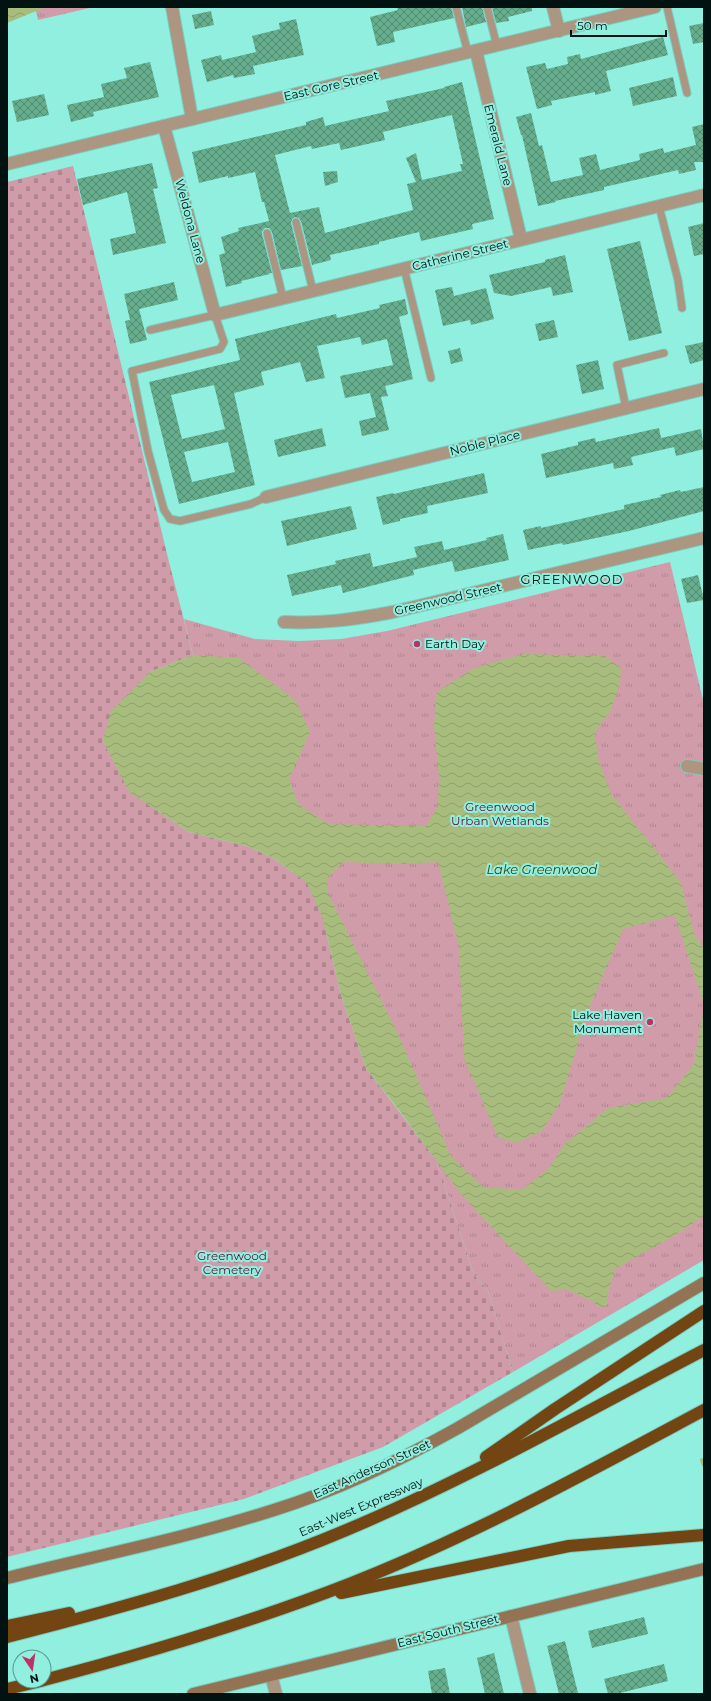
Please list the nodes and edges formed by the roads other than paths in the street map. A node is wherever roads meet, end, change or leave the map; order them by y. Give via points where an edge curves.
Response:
1 (172, 7) edge
2 (456, 7) edge
3 (487, 7) edge
4 (552, 7) edge
5 (655, 7) edge
6 (667, 7) edge
7 (559, 32) junction
8 (497, 46) junction
9 (472, 52) junction
10 (687, 93) dead end
11 (192, 119) junction
12 (164, 126) junction
13 (7, 164) edge
14 (704, 195) edge
15 (659, 206) junction
16 (296, 222) dead end
17 (267, 233) dead end
18 (521, 239) junction
19 (404, 268) junction
20 (313, 291) junction
21 (283, 298) junction
22 (682, 308) dead end
23 (215, 315) junction
24 (150, 330) dead end
25 (664, 353) dead end
26 (431, 378) dead end
27 (704, 389) edge
28 (626, 408) junction
29 (266, 497) joint
30 (704, 538) edge
31 (284, 622) dead end
32 (687, 766) dead end
33 (704, 769) edge
34 (704, 1283) edge
35 (704, 1311) edge
36 (704, 1350) edge
37 (704, 1410) edge
38 (441, 1488) junction
39 (704, 1535) edge
40 (704, 1569) edge
41 (7, 1578) edge
42 (180, 1590) junction
43 (303, 1601) junction
44 (511, 1616) junction
45 (7, 1626) edge
46 (7, 1637) edge
47 (271, 1675) junction
48 (52, 1678) edge
49 (193, 1694) edge
50 (276, 1694) edge
51 (530, 1694) edge

1 - 11 street
2 - 9 lane
3 - 8 lane
4 - 7 street
5 - 7 street, East Gore Street
6 - 10 lane
7 - 8 street, East Gore Street
8 - 9 street, East Gore Street
9 - 11 street, East Gore Street
9 - 18 street, Emerald Lane
11 - 12 street, East Gore Street
12 - 13 street, East Gore Street
12 - 23 street, Weldona Lane
14 - 15 street, Catherine Street
15 - 18 street, Catherine Street
15 - 22 lane via 678,280
16 - 20 lane
17 - 21 lane
18 - 19 street, Catherine Street
19 - 20 street, Catherine Street
19 - 26 lane
20 - 21 street, Catherine Street
21 - 23 street, Catherine Street
23 - 24 lane
23 - 29 lane via 224,342 220,349 132,371 164,510 170,519 180,521 251,504
25 - 28 lane via 617,365
27 - 28 street, Noble Place
28 - 29 street, Noble Place
30 - 31 street, Greenwood Street via 359,619 325,623
32 - 33 street
34 - 41 main road, East Anderson Street via 458,1428 352,1481 235,1522
35 - 38 highway
36 - 38 highway, East-West Expressway
37 - 43 highway via 485,1525 386,1569
38 - 42 highway, East-West Expressway via 343,1532
39 - 43 highway via 569,1546
40 - 44 main road, East South Street
42 - 45 highway
42 - 46 highway, East-West Expressway
43 - 48 highway via 192,1639
44 - 47 main road, East South Street
44 - 51 street
47 - 49 main road, East South Street
47 - 50 street

